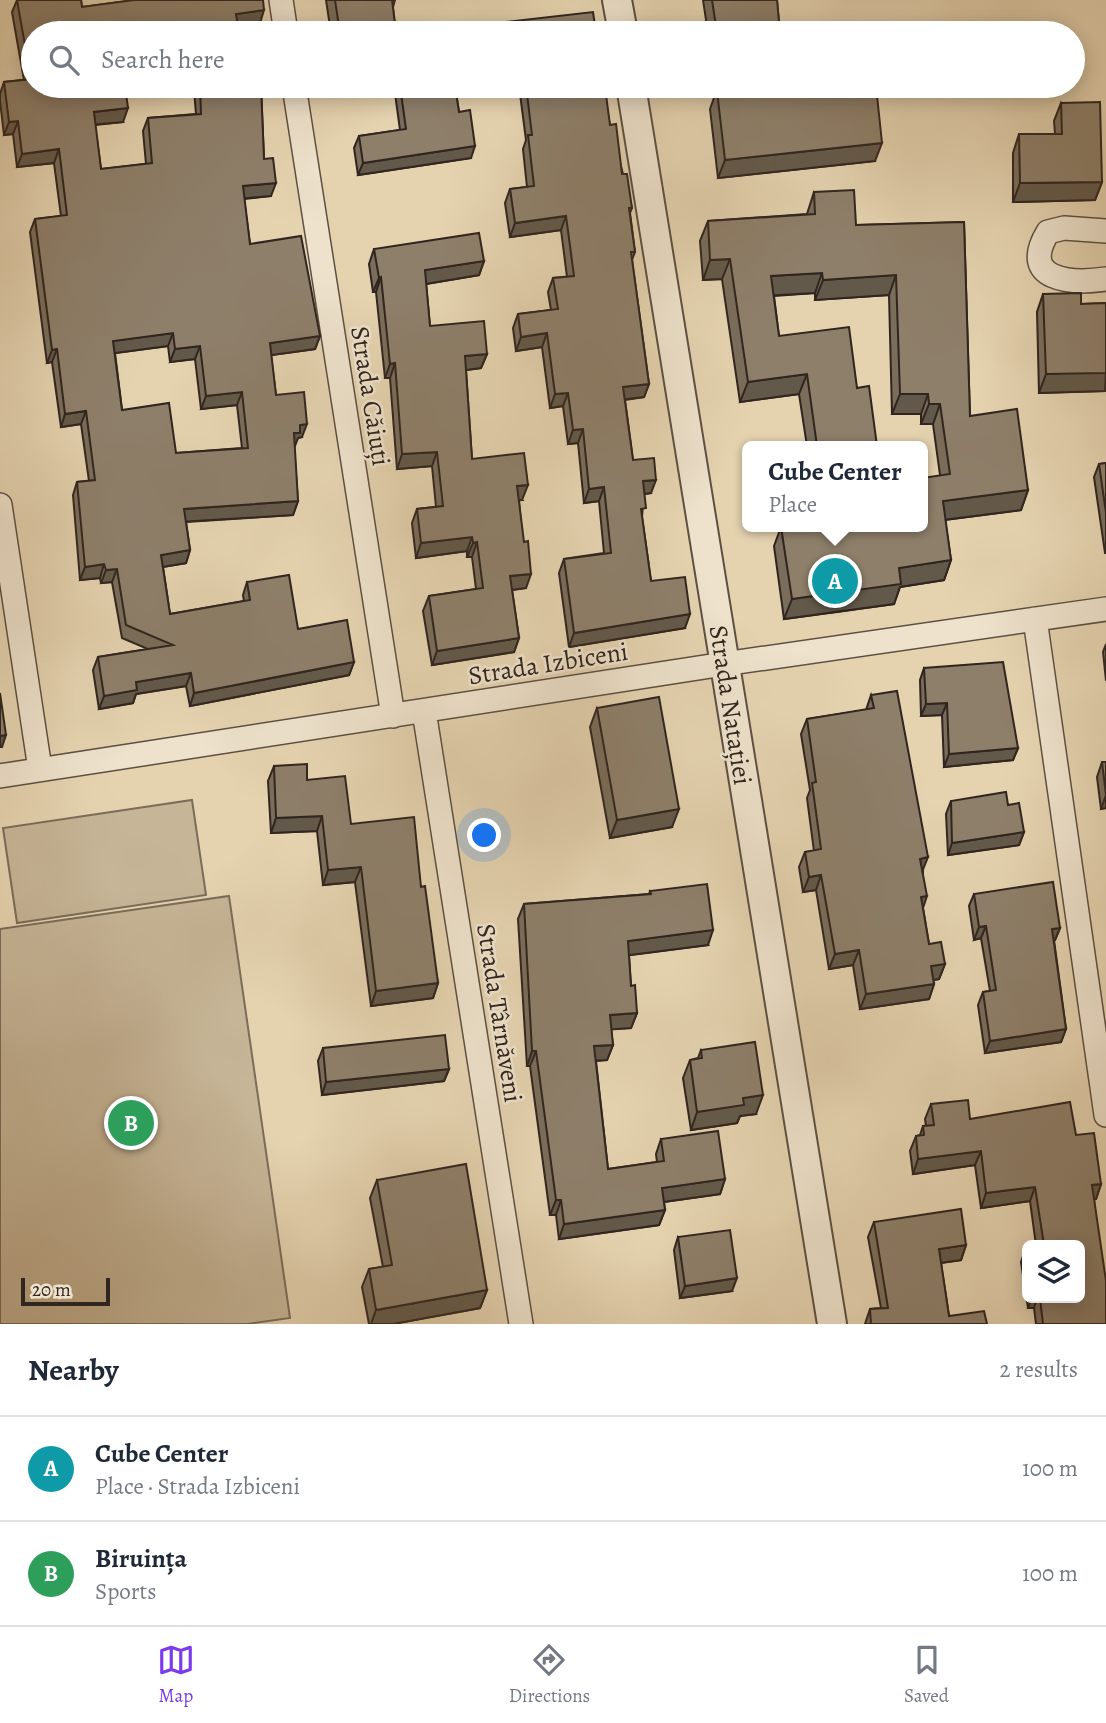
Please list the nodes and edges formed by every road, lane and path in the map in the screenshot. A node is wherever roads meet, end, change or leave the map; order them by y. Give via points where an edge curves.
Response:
1 (281, 0) edge
2 (617, 0) edge
3 (284, 21) edge
4 (621, 21) edge
5 (296, 98) edge
6 (633, 98) edge
7 (1106, 231) edge
8 (1106, 279) edge
9 (0, 505) edge
10 (1106, 609) edge
11 (1035, 619) junction
12 (724, 664) junction
13 (424, 711) junction
14 (393, 716) junction
15 (40, 769) junction
16 (0, 776) edge
17 (1106, 1115) edge
18 (521, 1324) edge
19 (832, 1324) edge

1 - 3 street
2 - 4 street
5 - 14 street, Strada Căiuți
6 - 12 street, Strada Natației
7 - 8 street via 1064,228 1048,232 1040,256 1042,269 1063,280
9 - 15 street
10 - 11 street, Strada Izbiceni
11 - 12 street, Strada Izbiceni
11 - 17 street
12 - 13 street, Strada Izbiceni
12 - 19 street, Strada Natației
13 - 14 street, Strada Izbiceni
13 - 18 street, Strada Târnăveni
14 - 15 street, Strada Izbiceni
15 - 16 street, Strada Izbiceni

